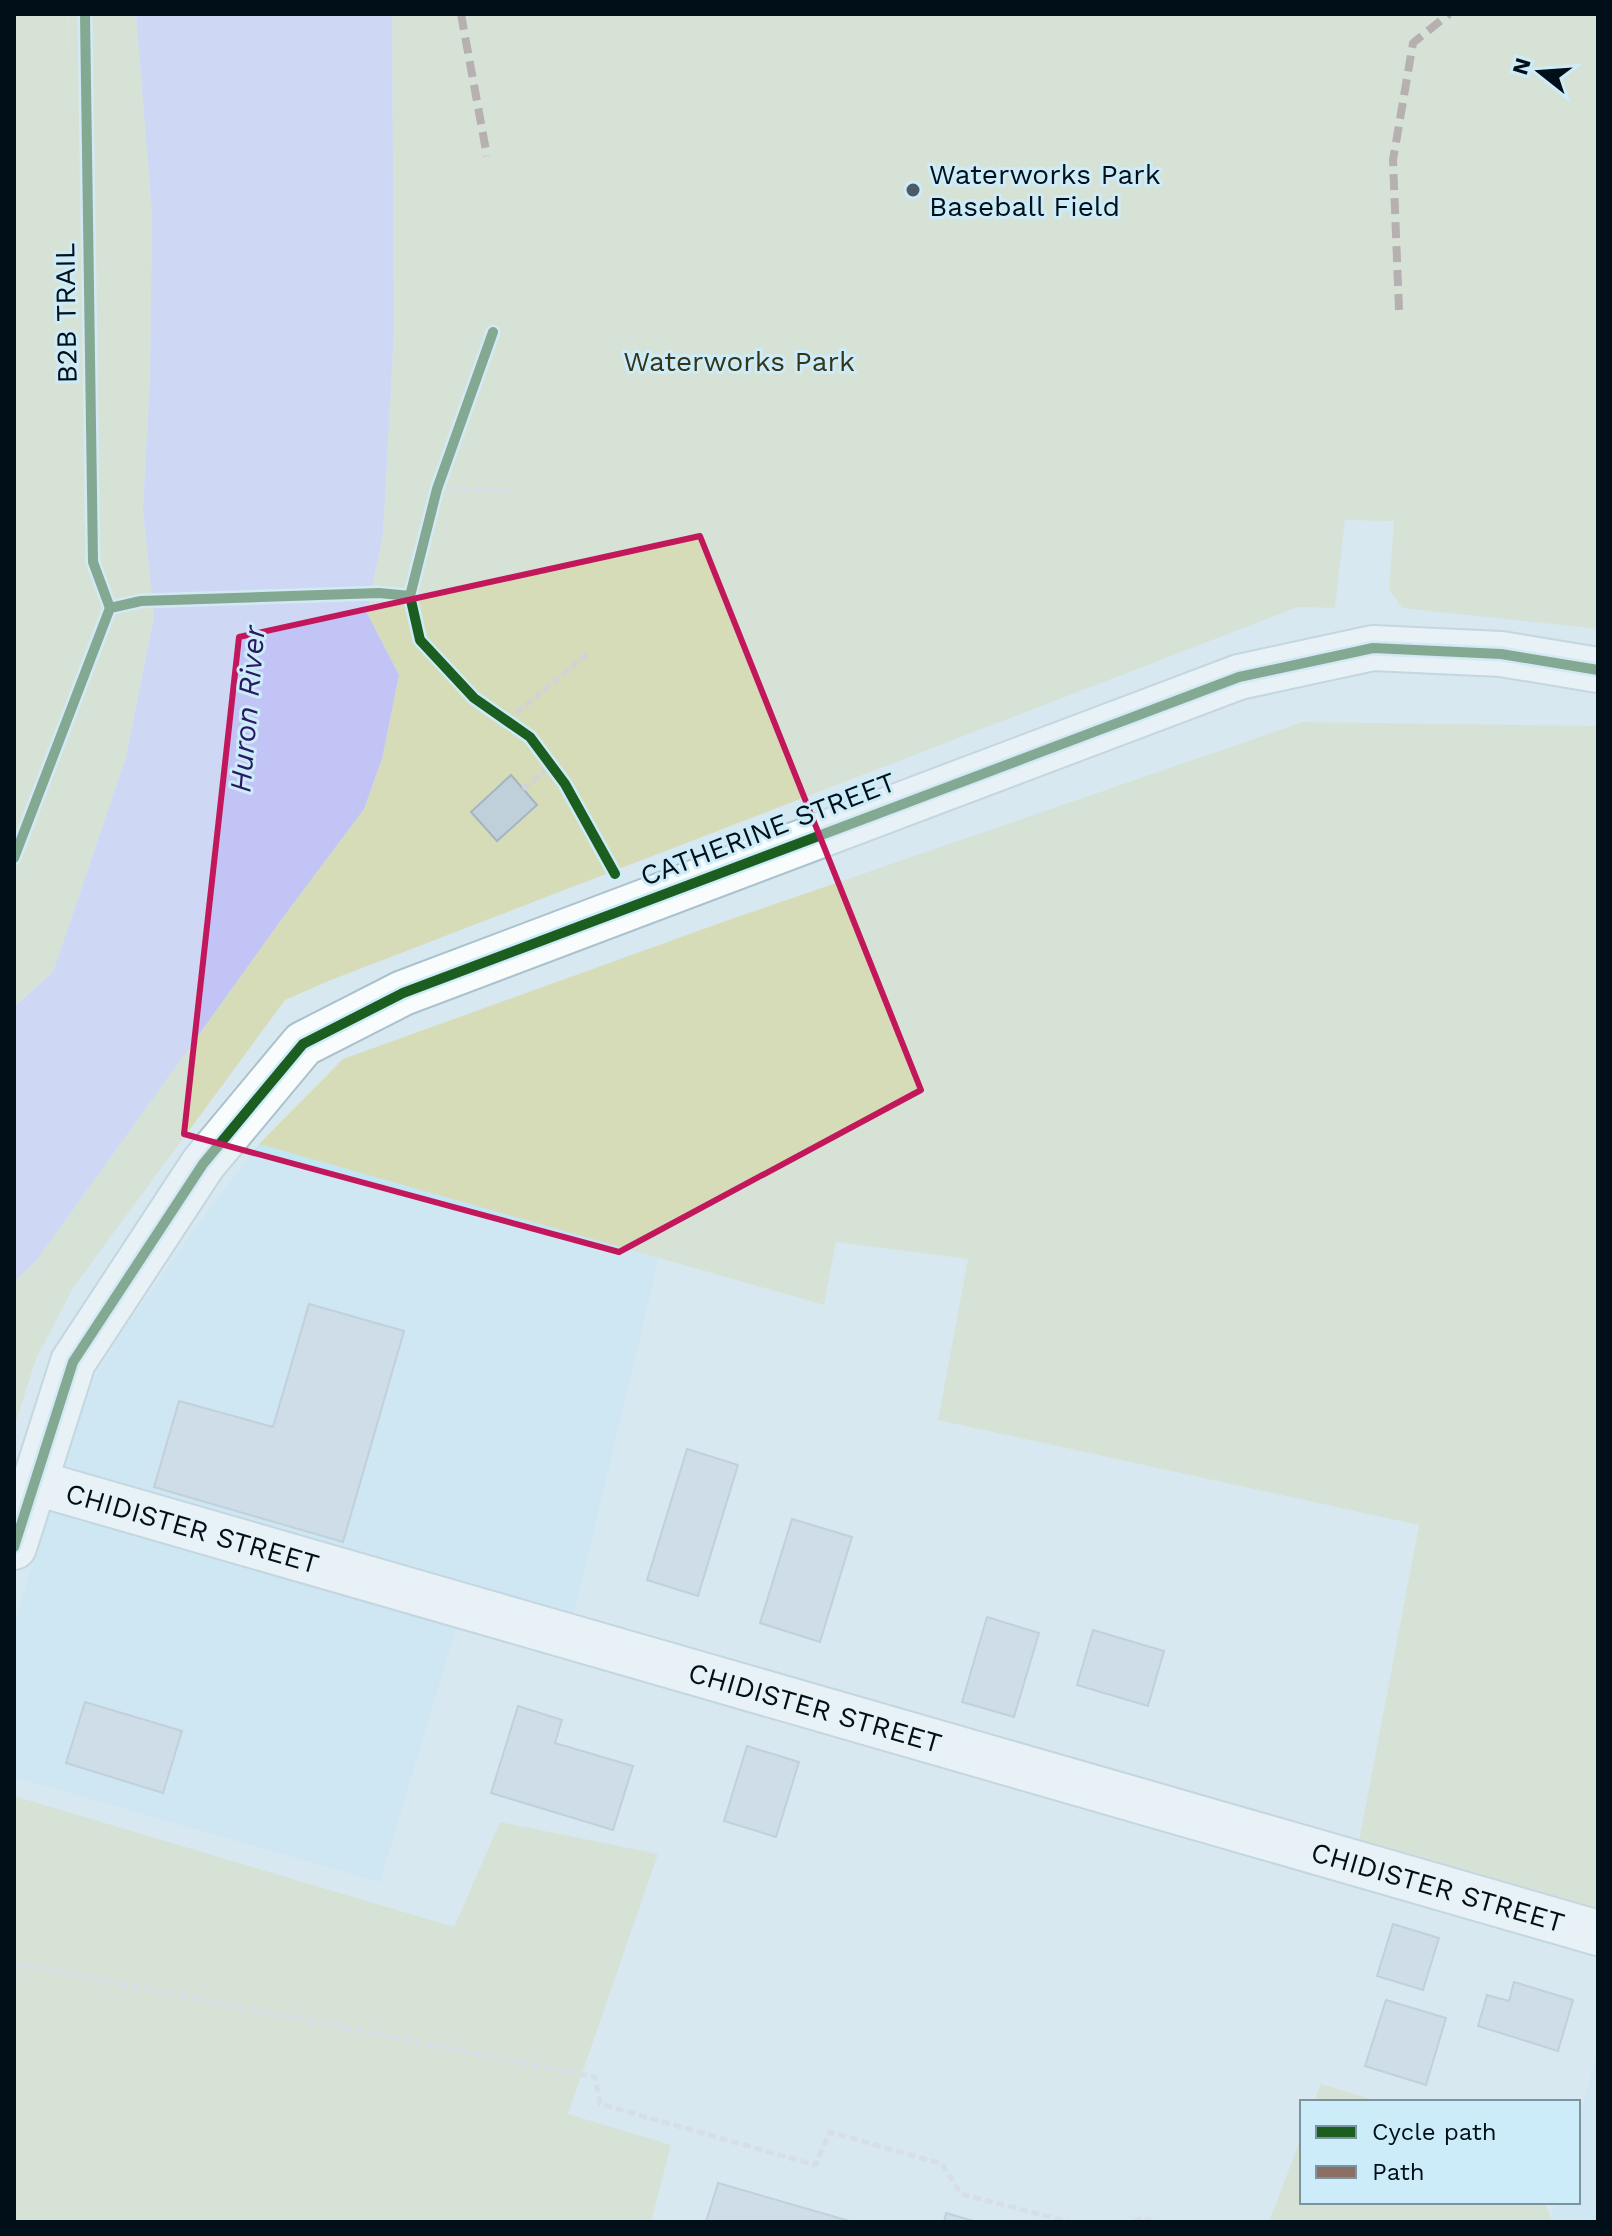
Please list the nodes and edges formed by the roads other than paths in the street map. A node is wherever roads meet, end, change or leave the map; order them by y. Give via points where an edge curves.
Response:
1 (1598, 670) edge
2 (33, 1482) junction
3 (14, 1547) edge
4 (1598, 1933) edge

1 - 2 street, CATHERINE STREET via 1501,654 1373,648 1239,677 403,993 303,1044 203,1164 73,1362
2 - 3 street, CATHERINE STREET
2 - 4 street, CHIDISTER STREET

